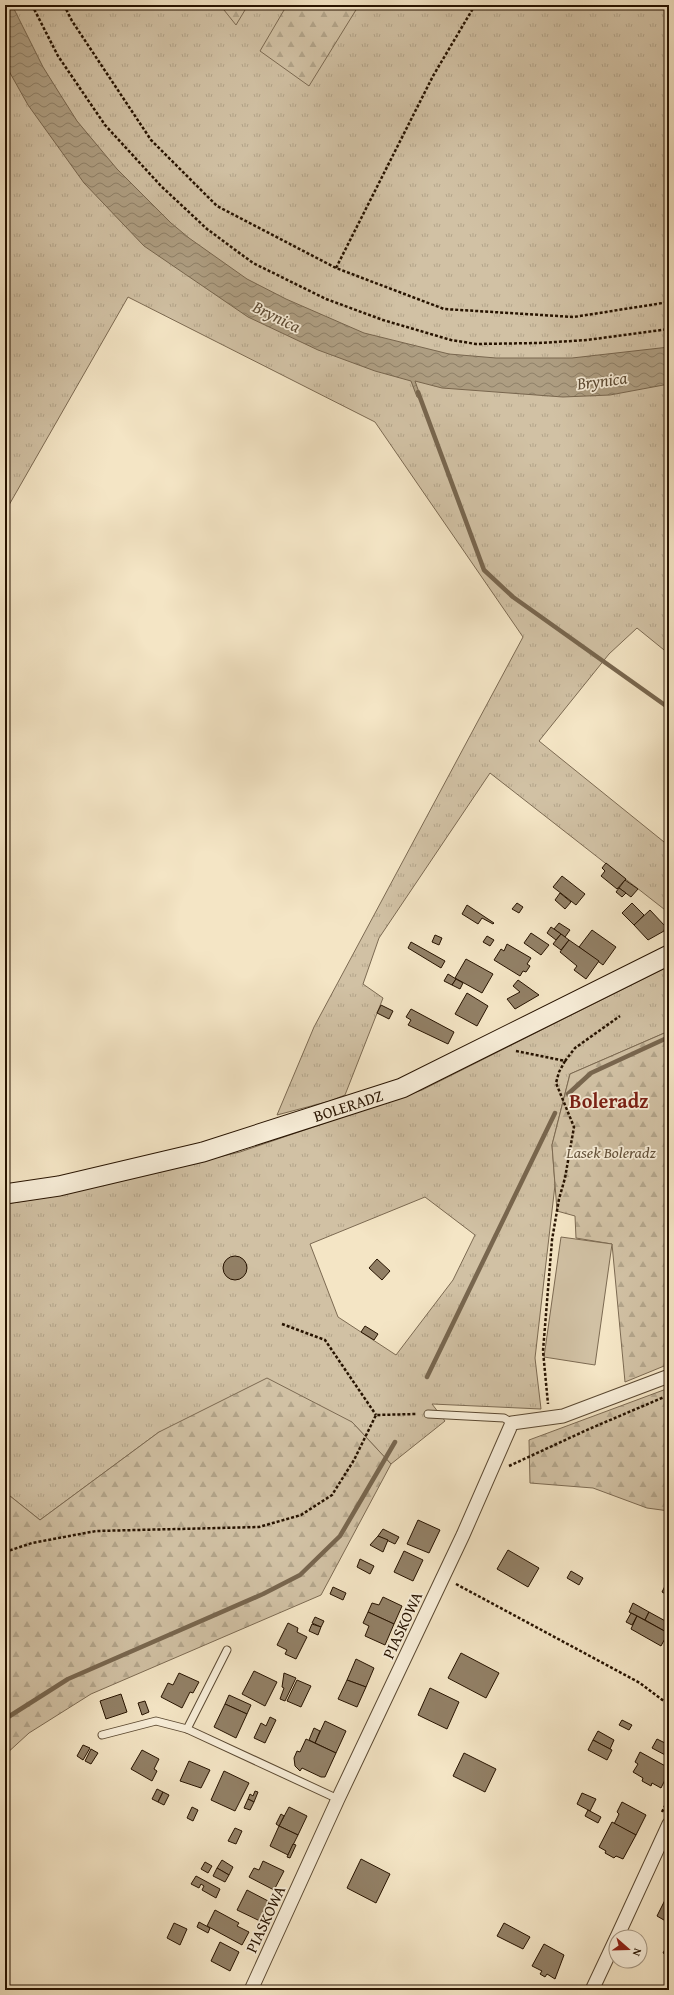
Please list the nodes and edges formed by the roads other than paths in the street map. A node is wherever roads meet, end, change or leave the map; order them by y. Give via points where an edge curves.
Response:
1 (669, 955) edge
2 (5, 1194) edge
3 (669, 1376) edge
4 (428, 1414) road end
5 (512, 1423) junction
6 (227, 1650) dead end
7 (187, 1729) junction
8 (102, 1735) dead end
9 (338, 1799) junction
10 (669, 1824) edge
11 (620, 1929) edge
12 (608, 1955) edge
13 (251, 1990) edge
14 (592, 1990) edge

1 - 2 street, BOLERADZ via 402,1088 203,1152 59,1186
3 - 5 street via 563,1416
4 - 5 lane via 504,1418
5 - 9 street, PIASKOWA via 443,1578
6 - 7 lane
7 - 8 lane via 156,1720
7 - 9 lane
9 - 13 street, PIASKOWA
10 - 11 street
12 - 14 street

